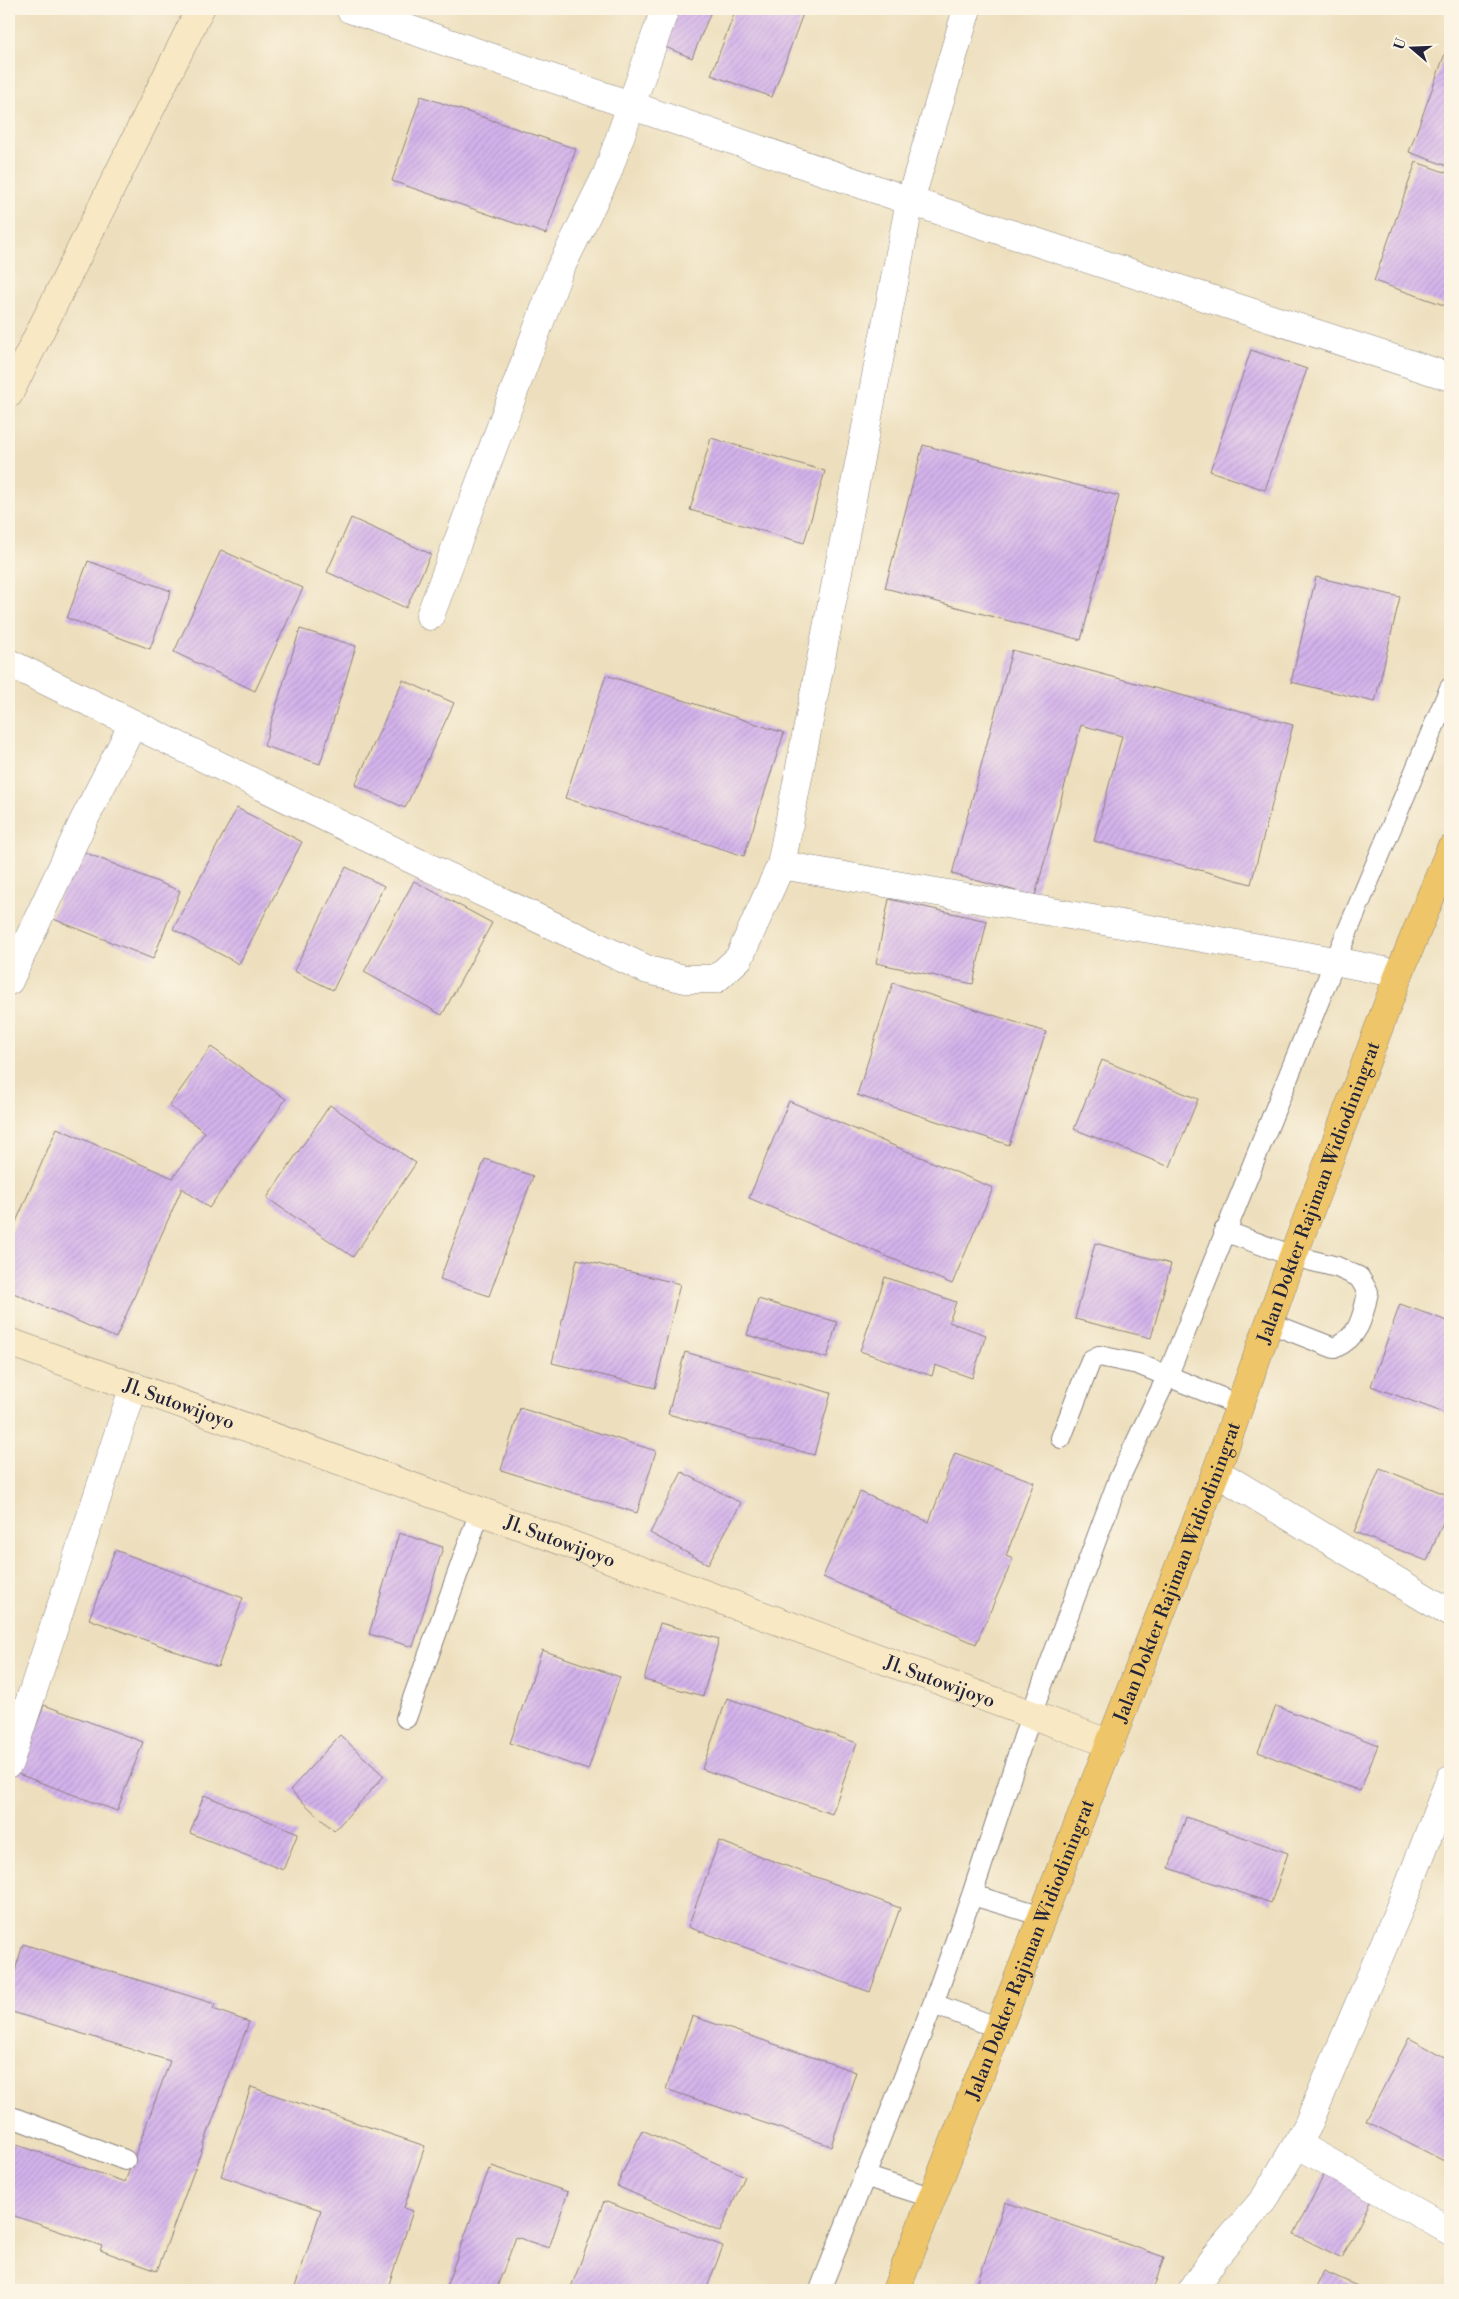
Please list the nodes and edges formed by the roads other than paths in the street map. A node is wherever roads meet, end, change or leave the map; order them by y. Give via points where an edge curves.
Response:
1 (200, 9) edge
2 (350, 9) edge
3 (665, 9) edge
4 (967, 9) edge
5 (631, 103) junction
6 (910, 201) junction
7 (1450, 377) edge
8 (9, 394) edge
9 (430, 616) dead end
10 (9, 663) edge
11 (1450, 688) edge
12 (133, 724) junction
13 (781, 865) junction
14 (1447, 865) edge
15 (1335, 961) junction
16 (1399, 974) junction
17 (9, 982) edge
18 (1224, 1231) junction
19 (1293, 1256) junction
20 (1270, 1323) junction
21 (9, 1342) edge
22 (1167, 1376) junction
23 (134, 1386) junction
24 (1239, 1405) junction
25 (1061, 1438) dead end
26 (1216, 1472) junction
27 (480, 1511) junction
28 (1450, 1613) edge
29 (1032, 1715) junction
30 (406, 1718) dead end
31 (1110, 1744) junction
32 (9, 1763) edge
33 (1450, 1779) edge
34 (972, 1895) junction
35 (1043, 1916) junction
36 (933, 2004) junction
37 (999, 2028) junction
38 (9, 2116) edge
39 (1297, 2144) junction
40 (125, 2160) dead end
41 (864, 2176) junction
42 (934, 2198) junction
43 (1450, 2231) edge
44 (820, 2290) edge
45 (896, 2290) edge
46 (1192, 2290) edge

1 - 8 main road
2 - 5 street
3 - 5 street
4 - 6 street
5 - 6 street
5 - 9 street via 607,174 559,271
6 - 7 street
6 - 13 street
10 - 12 street
11 - 15 lane
12 - 13 street via 639,966 685,979 716,979 739,958
12 - 17 street via 85,818
13 - 15 street
14 - 16 main road, Jalan Dokter Rajiman Widiodiningrat
15 - 16 street
15 - 18 lane
16 - 19 main road, Jalan Dokter Rajiman Widiodiningrat
18 - 19 lane
18 - 22 lane
19 - 20 main road, Jalan Dokter Rajiman Widiodiningrat
19 - 20 lane via 1337,1267 1359,1277 1368,1292 1362,1321 1354,1336 1334,1348
20 - 24 main road, Jalan Dokter Rajiman Widiodiningrat
21 - 23 main road, Jl. Sutowijoyo
22 - 24 lane
22 - 25 lane via 1106,1356 1091,1360
22 - 29 lane via 1118,1481
23 - 27 main road, Jl. Sutowijoyo
23 - 32 street
24 - 26 main road, Jalan Dokter Rajiman Widiodiningrat
26 - 28 street
26 - 31 main road, Jalan Dokter Rajiman Widiodiningrat
27 - 29 main road, Jl. Sutowijoyo
27 - 30 lane
29 - 31 main road, Jl. Sutowijoyo
29 - 34 lane
31 - 35 main road, Jalan Dokter Rajiman Widiodiningrat
33 - 39 street via 1361,2002
34 - 35 lane
34 - 36 lane
35 - 37 main road, Jalan Dokter Rajiman Widiodiningrat
36 - 37 lane
36 - 41 lane
37 - 42 main road, Jalan Dokter Rajiman Widiodiningrat
38 - 40 lane
39 - 43 street
39 - 46 street via 1265,2198
41 - 42 lane
41 - 44 lane
42 - 45 main road, Jalan Dokter Rajiman Widiodiningrat

